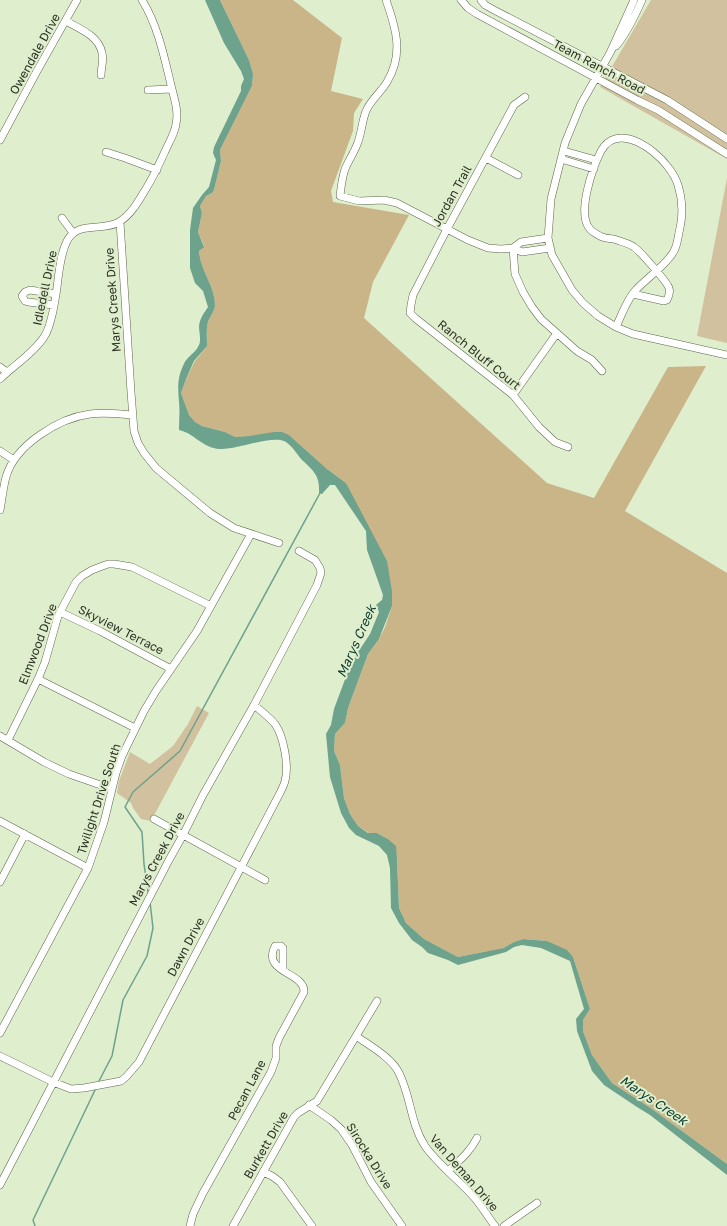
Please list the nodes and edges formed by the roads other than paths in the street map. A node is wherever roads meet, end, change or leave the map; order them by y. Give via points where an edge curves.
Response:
1 (77, 0) edge
2 (142, 0) edge
3 (386, 0) edge
4 (461, 0) edge
5 (481, 0) edge
6 (634, 0) edge
7 (642, 0) edge
8 (471, 11) junction
9 (66, 21) junction
10 (610, 53) junction
11 (602, 67) junction
12 (101, 75) dead end
13 (596, 78) junction
14 (172, 89) junction
15 (148, 90) dead end
16 (525, 97) dead end
17 (686, 112) junction
18 (679, 123) junction
19 (727, 139) edge
20 (0, 140) edge
21 (564, 151) junction
22 (106, 152) dead end
23 (727, 154) edge
24 (486, 158) junction
25 (561, 159) junction
26 (596, 160) junction
27 (594, 169) junction
28 (156, 170) junction
29 (518, 175) dead end
30 (62, 218) dead end
31 (120, 222) junction
32 (447, 229) junction
33 (73, 233) junction
34 (548, 238) junction
35 (513, 248) junction
36 (550, 248) junction
37 (656, 271) junction
38 (56, 294) junction
39 (633, 294) junction
40 (54, 305) junction
41 (410, 313) joint
42 (616, 328) junction
43 (557, 333) junction
44 (727, 355) edge
45 (0, 367) edge
46 (602, 371) dead end
47 (7, 372) junction
48 (0, 379) edge
49 (512, 395) junction
50 (133, 415) junction
51 (568, 447) dead end
52 (0, 451) edge
53 (14, 460) junction
54 (0, 510) edge
55 (251, 534) junction
56 (279, 543) dead end
57 (299, 551) dead end
58 (211, 606) junction
59 (60, 612) junction
60 (171, 669) junction
61 (38, 679) junction
62 (254, 705) junction
63 (135, 728) junction
64 (0, 736) edge
65 (8, 740) junction
66 (112, 789) junction
67 (154, 819) dead end
68 (0, 821) edge
69 (25, 834) junction
70 (183, 835) junction
71 (240, 866) junction
72 (88, 868) junction
73 (265, 880) dead end
74 (0, 882) edge
75 (283, 970) dead end
76 (376, 1001) dead end
77 (0, 1033) edge
78 (356, 1036) junction
79 (0, 1056) edge
80 (54, 1082) junction
81 (309, 1105) junction
82 (477, 1138) dead end
83 (448, 1171) junction
84 (263, 1172) junction
85 (0, 1185) edge
86 (537, 1203) dead end
87 (190, 1226) edge
88 (233, 1226) edge
89 (312, 1226) edge
90 (402, 1226) edge
91 (495, 1226) edge
92 (504, 1226) edge

1 - 9 street, Owendale Drive
2 - 14 street via 156,28
3 - 32 street via 395,27 395,63 386,83 365,113 358,142 347,164 340,196 359,201 384,200 397,203
4 - 8 street, Team Ranch Road
5 - 8 street
5 - 11 street, Team Ranch Road via 485,5
6 - 10 street
7 - 10 street via 622,39
8 - 13 street, Team Ranch Road
9 - 12 street via 99,42 103,54
9 - 20 street, Owendale Drive
10 - 11 street
11 - 13 street
11 - 17 street, Team Ranch Road
13 - 18 street, Team Ranch Road
13 - 21 street via 581,104
14 - 15 street
14 - 28 street via 177,123
16 - 24 street, Jordan Trail via 514,105
17 - 18 street
17 - 19 street, Team Ranch Road
18 - 23 street, Team Ranch Road
21 - 25 street
21 - 26 street
22 - 28 street
24 - 29 street
24 - 32 street, Jordan Trail
25 - 27 street
25 - 34 street via 551,199
26 - 27 street
26 - 37 street via 606,144 623,138 654,152 674,176 680,192 680,226 674,252
27 - 37 street via 584,200 585,219 589,228 601,237 618,240 634,248
28 - 31 street via 134,208
30 - 33 street
31 - 33 street via 112,226 82,228
31 - 50 street, Marys Creek Drive
32 - 35 street via 483,246
32 - 41 street, Jordan Trail via 413,296
33 - 38 street, Idledell Drive via 60,260
34 - 35 street via 521,242
34 - 36 street
35 - 36 street via 522,252
35 - 43 street via 515,274 523,292 541,319
36 - 42 street via 572,290 598,316
37 - 39 street
37 - 39 street via 669,287 667,300
38 - 40 street, Idledell Drive
38 - 40 street via 30,290 22,296 28,302
39 - 42 street
40 - 47 street, Idledell Drive via 44,338
41 - 49 street, Ranch Bluff Court
42 - 44 street
43 - 46 street
43 - 49 street
45 - 47 street
47 - 48 street, Idledell Drive
49 - 51 street, Ranch Bluff Court via 547,435 555,442
50 - 53 street via 104,413 72,418 38,437
50 - 55 street, Marys Creek Drive via 138,443 156,468 210,513 234,528
52 - 53 street
53 - 54 street via 6,477
55 - 56 street, Marys Creek Drive
55 - 58 street, Twilight Drive South
57 - 62 street, Marys Creek Drive via 315,560 321,574
58 - 59 street, Elmwood Drive via 132,567 108,564 92,570 76,582
58 - 60 street, Twilight Drive South
59 - 60 street, Skyview Terrace
59 - 61 street, Elmwood Drive
60 - 63 street, Twilight Drive South
61 - 63 street
61 - 65 street, Elmwood Drive
62 - 70 street, Marys Creek Drive
62 - 71 street, Dawn Drive via 266,714 279,732 283,742 286,770 283,787
63 - 66 street, Twilight Drive South via 122,756
64 - 65 street
65 - 66 street via 56,768
66 - 72 street, Twilight Drive South
67 - 70 street
68 - 69 street
69 - 72 street
69 - 74 street
70 - 71 street
70 - 80 street, Marys Creek Drive
71 - 73 street
71 - 80 street, Dawn Drive via 138,1062 126,1077 105,1085 71,1089
72 - 77 street, Twilight Drive South
75 - 87 street, Pecan Lane via 301,983 304,992 279,1038 276,1058 270,1072 193,1214
76 - 78 street, Burkett Drive
78 - 81 street, Burkett Drive via 317,1101
78 - 83 street, Van Deman Drive via 388,1059 398,1072 419,1137
79 - 80 street, Dawn Drive
80 - 85 street, Marys Creek Drive
81 - 84 street, Burkett Drive via 294,1117
81 - 90 street, Sirocka Drive via 341,1129 371,1182
82 - 83 street via 469,1152
83 - 91 street, Van Deman Drive via 473,1196
84 - 88 street, Burkett Drive
84 - 89 street via 280,1182
86 - 92 street

